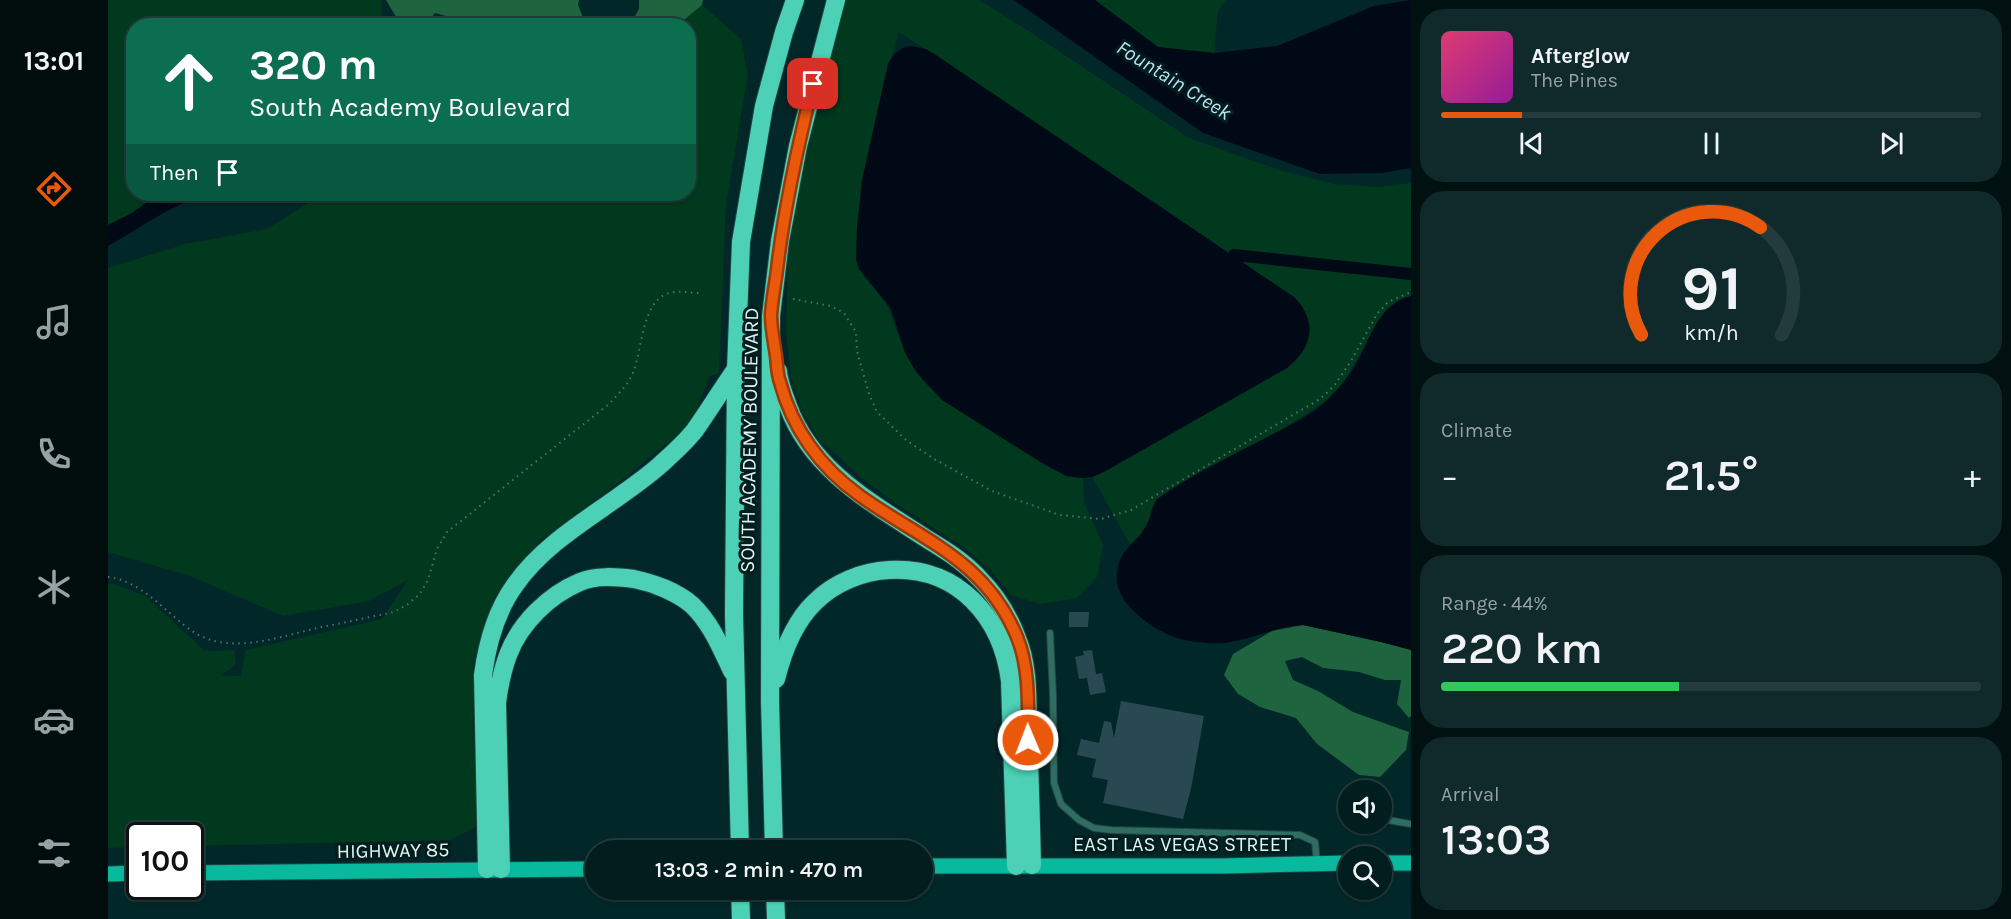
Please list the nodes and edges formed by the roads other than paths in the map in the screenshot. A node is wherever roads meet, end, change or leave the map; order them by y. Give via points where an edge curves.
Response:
1 (795, 0) edge
2 (836, 0) edge
3 (771, 316) junction
4 (736, 369) junction
5 (1050, 633) dead end
6 (736, 678) junction
7 (770, 701) junction
8 (1392, 821) edge
9 (1411, 824) edge
10 (740, 840) edge
11 (774, 840) edge
12 (1317, 863) junction
13 (1338, 863) edge
14 (1392, 863) edge
15 (1411, 863) edge
16 (1024, 865) junction
17 (933, 866) edge
18 (494, 869) junction
19 (585, 869) edge
20 (126, 873) edge
21 (204, 873) edge
22 (108, 874) edge
23 (740, 900) edge
24 (775, 900) edge
25 (741, 919) edge
26 (776, 919) edge

1 - 4 highway, SOUTH ACADEMY BOULEVARD via 764,106 741,242
2 - 3 highway, SOUTH ACADEMY BOULEVARD via 798,146
3 - 7 highway, SOUTH ACADEMY BOULEVARD
3 - 16 highway via 779,381 807,444 859,495 977,575 992,592 1017,638 1027,680
4 - 6 highway, SOUTH ACADEMY BOULEVARD
4 - 18 highway via 694,431 657,467 533,563 503,606 486,652 483,675
5 - 12 lane via 1054,783 1061,804 1070,812 1094,828 1111,830 1300,835 1316,842
6 - 10 highway, SOUTH ACADEMY BOULEVARD
6 - 18 highway via 709,625 672,592 644,581 615,576 581,581 559,594 535,613 516,639 500,681
7 - 11 highway, SOUTH ACADEMY BOULEVARD
7 - 16 highway via 788,642 815,602 836,586 875,571 899,569 945,579 963,591 992,625 1007,661
8 - 9 lane
12 - 13 main road, EAST LAS VEGAS STREET
12 - 16 main road, EAST LAS VEGAS STREET
14 - 15 main road
16 - 17 main road
18 - 19 main road, HIGHWAY 85
18 - 21 main road, HIGHWAY 85
20 - 22 main road
23 - 25 highway
24 - 26 highway

